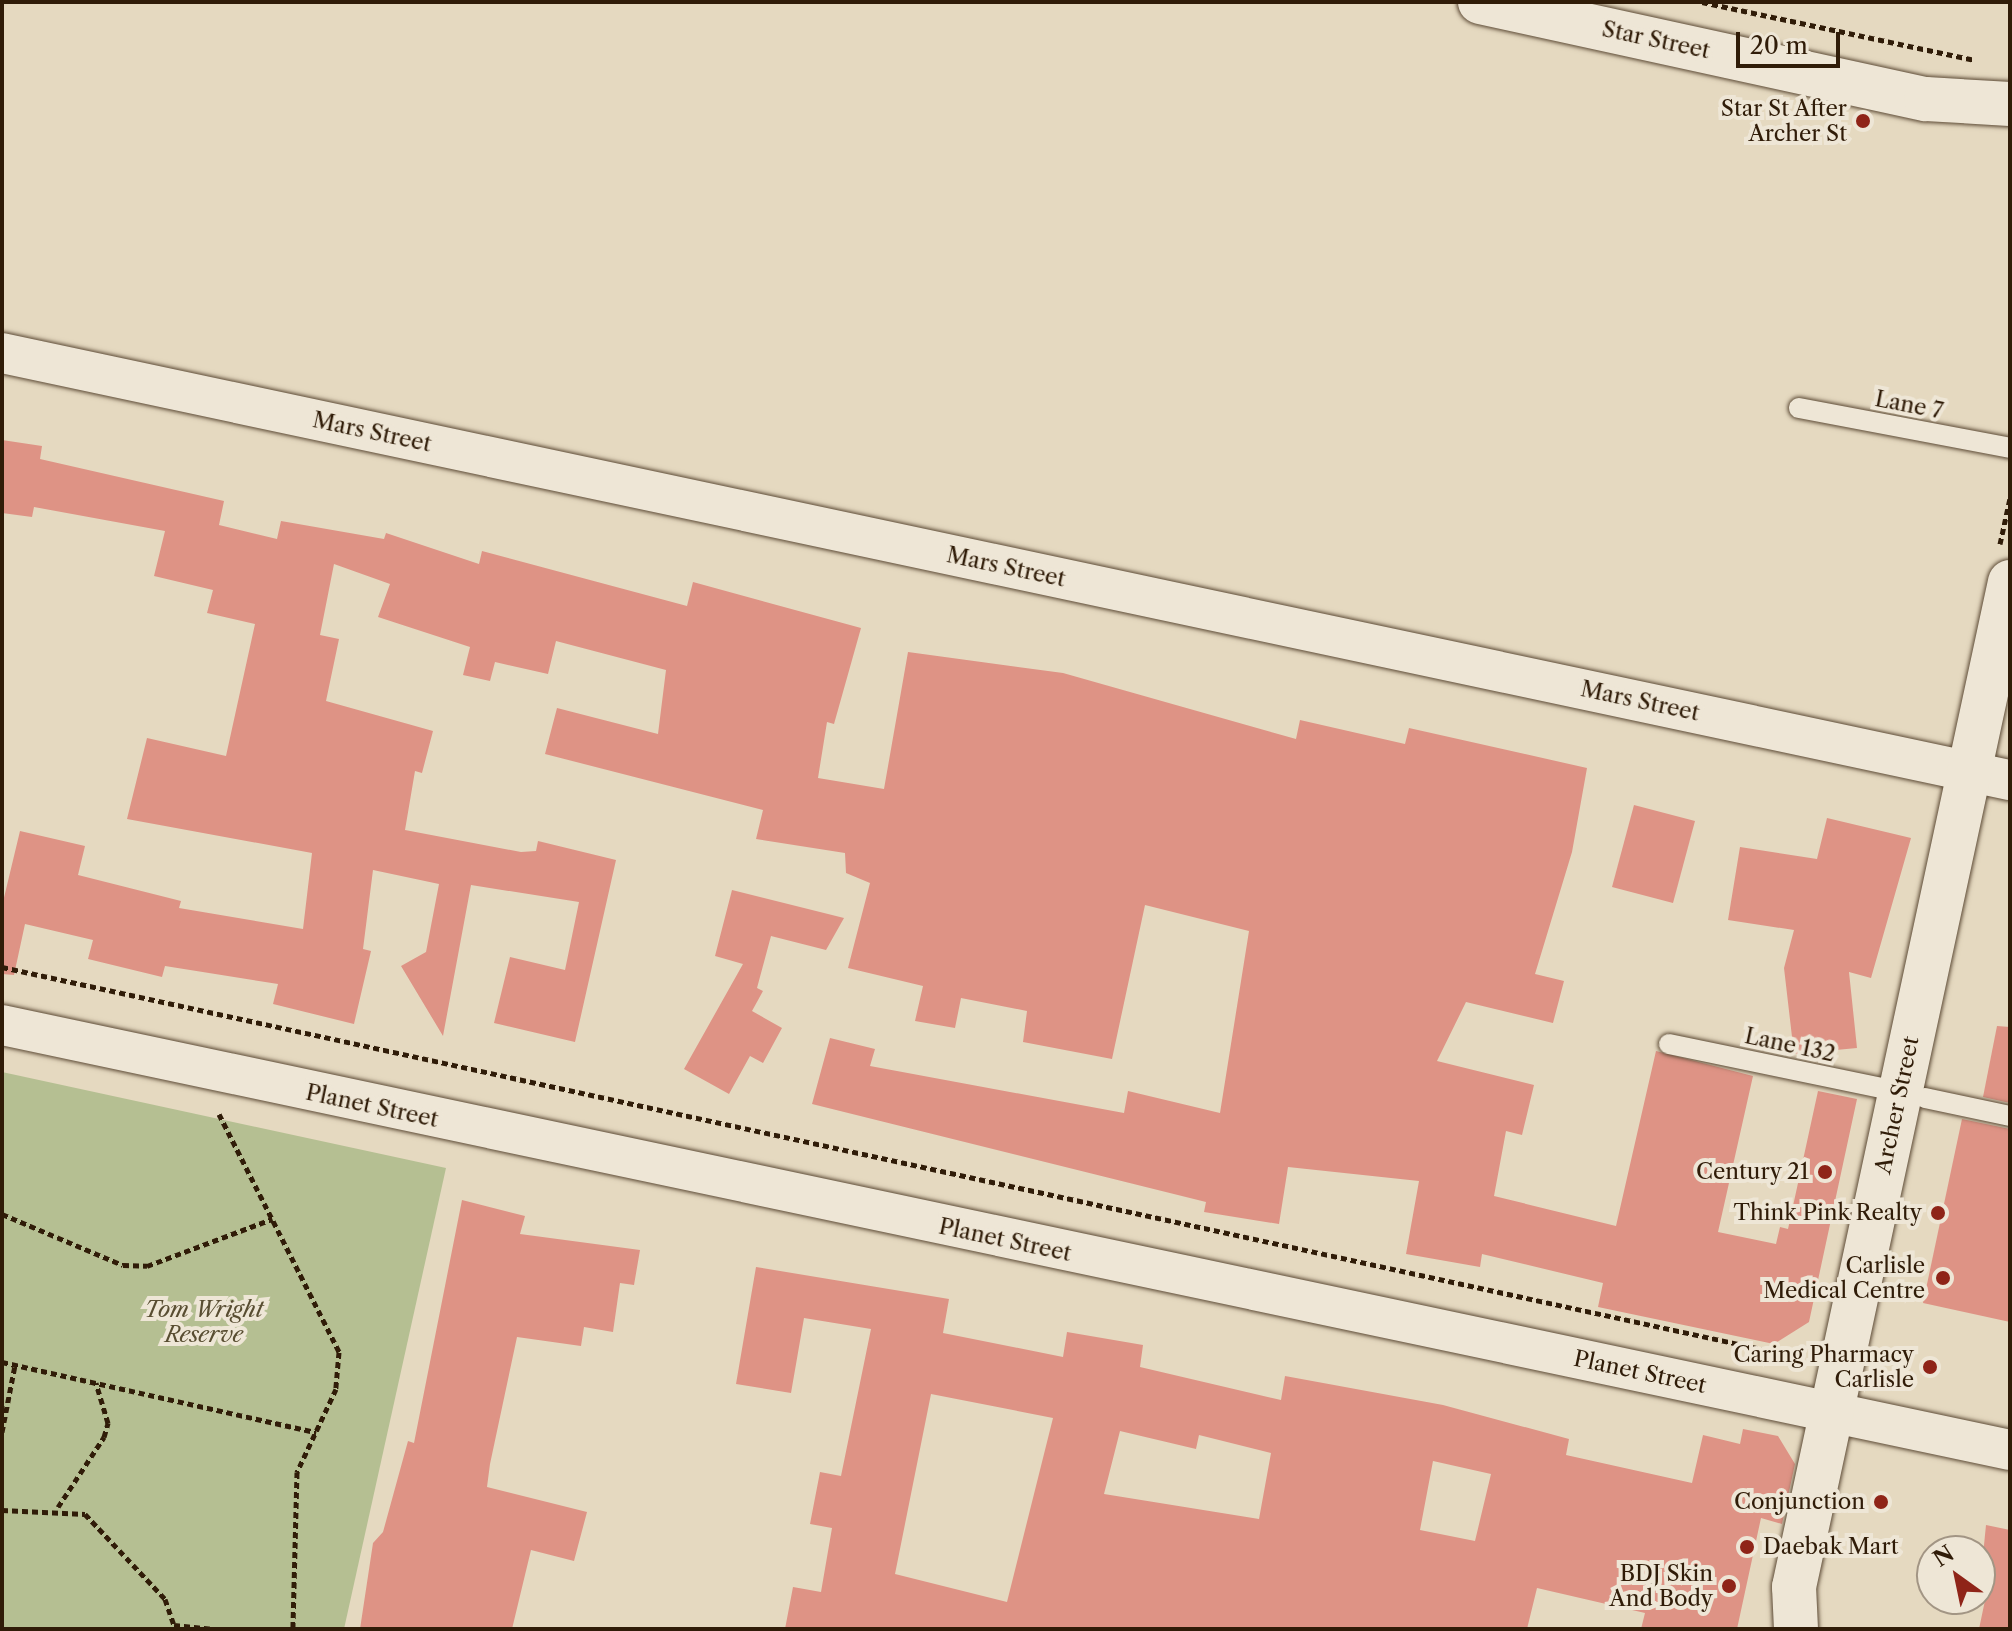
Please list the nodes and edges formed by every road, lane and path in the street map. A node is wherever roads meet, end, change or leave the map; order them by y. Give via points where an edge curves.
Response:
1 (1480, 2) edge
2 (1702, 2) edge
3 (1984, 61) dead end
4 (1926, 99) junction
5 (2010, 104) edge
6 (2010, 133) edge
7 (2, 353) edge
8 (1799, 408) dead end
9 (2010, 448) edge
10 (2010, 582) edge
11 (2010, 702) edge
12 (1991, 776) edge
13 (2, 967) edge
14 (2, 1025) edge
15 (1669, 1044) dead end
16 (1913, 1095) junction
17 (219, 1114) dead end
18 (2010, 1116) edge
19 (2, 1214) edge
20 (272, 1219) junction
21 (1811, 1349) dead end
22 (2, 1362) edge
23 (15, 1365) junction
24 (96, 1383) junction
25 (1845, 1415) junction
26 (2, 1432) edge
27 (316, 1432) junction
28 (2010, 1450) edge
29 (58, 1508) junction
30 (2, 1510) edge
31 (214, 1629) edge
32 (293, 1629) edge
33 (1799, 1629) edge

1 - 4 main road, Star Street
2 - 3 path
4 - 5 main road, Star Street
4 - 6 main road, Star Street
7 - 12 street, Mars Street
8 - 9 lane, Lane 7
10 - 12 main road, Archer Street
11 - 12 main road, Archer Street
12 - 16 main road, Archer Street
13 - 21 path via 1806,1359
14 - 25 street, Planet Street
15 - 16 lane, Lane 132
16 - 18 lane, Lane 132
16 - 25 main road, Archer Street
17 - 20 path
19 - 20 path via 123,1265 147,1266
20 - 27 path via 339,1352 336,1389
22 - 23 path
23 - 24 path
23 - 26 path
24 - 27 path
24 - 29 path via 108,1423 104,1437
25 - 28 street, Planet Street
25 - 33 main road, Archer Street via 1823,1594
27 - 32 path via 297,1472
29 - 30 path
29 - 31 path via 85,1514 109,1533 165,1599 174,1625

